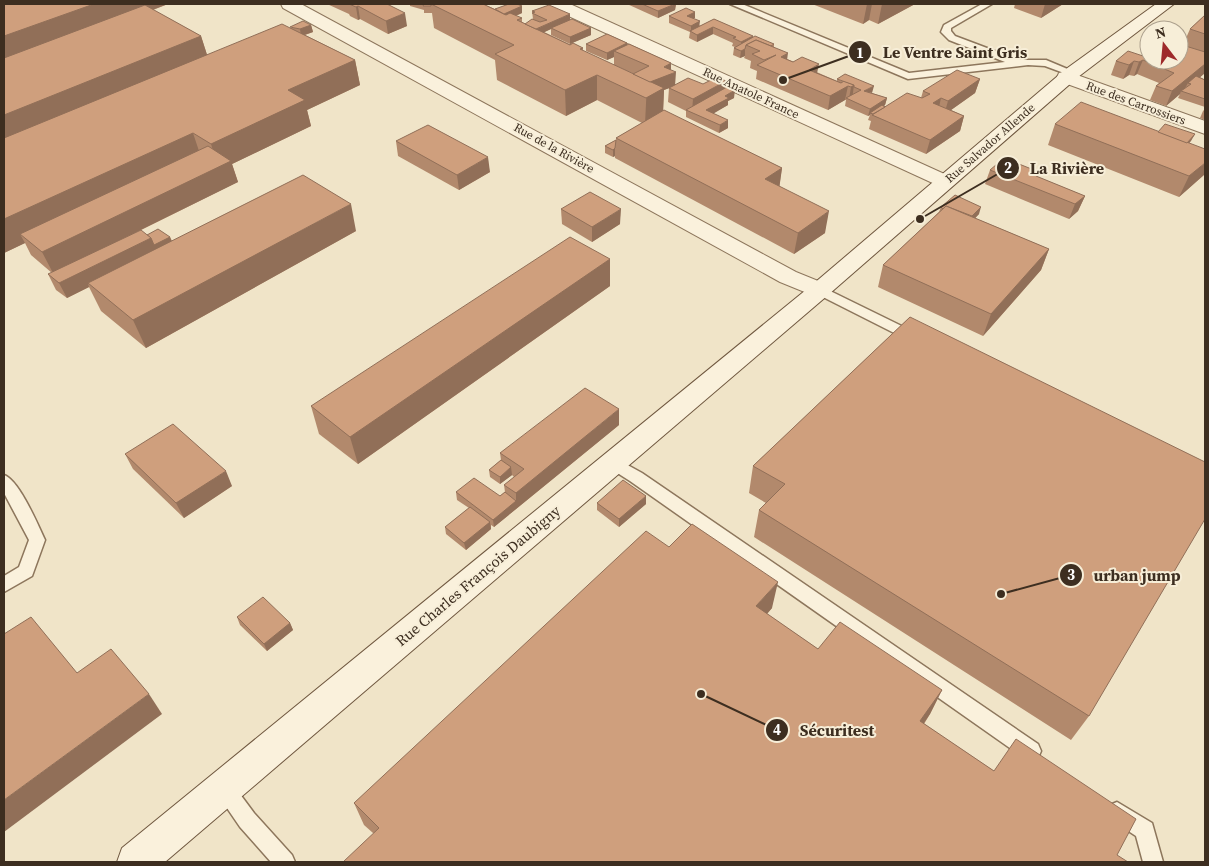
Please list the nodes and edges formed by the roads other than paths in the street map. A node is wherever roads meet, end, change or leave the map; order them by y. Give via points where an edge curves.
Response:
1 (289, 4) edge
2 (557, 4) edge
3 (735, 4) edge
4 (988, 4) edge
5 (1166, 4) edge
6 (1019, 63) junction
7 (1069, 75) junction
8 (1205, 128) edge
9 (944, 182) junction
10 (820, 290) junction
11 (928, 344) edge
12 (613, 463) junction
13 (4, 481) edge
14 (4, 585) edge
15 (1046, 762) edge
16 (224, 789) junction
17 (1104, 802) edge
18 (136, 862) edge
19 (285, 862) edge
20 (1153, 862) edge

1 - 10 street, Rue de la Rivière via 788,277
2 - 9 street, Rue Anatole France
3 - 6 lane via 908,76
4 - 6 lane via 947,27 946,32 952,38
5 - 7 street, Rue Salvador Allende
6 - 7 lane via 1046,64
7 - 8 street, Rue des Carrossiers
7 - 9 street, Rue Salvador Allende
9 - 10 street, Rue Salvador Allende
10 - 11 lane
10 - 12 street, Rue Charles François Daubigny
12 - 15 lane
12 - 16 street, Rue Charles François Daubigny
13 - 14 lane via 37,540 26,571
16 - 18 street, Rue Charles François Daubigny
16 - 19 lane
17 - 20 lane via 1144,830

